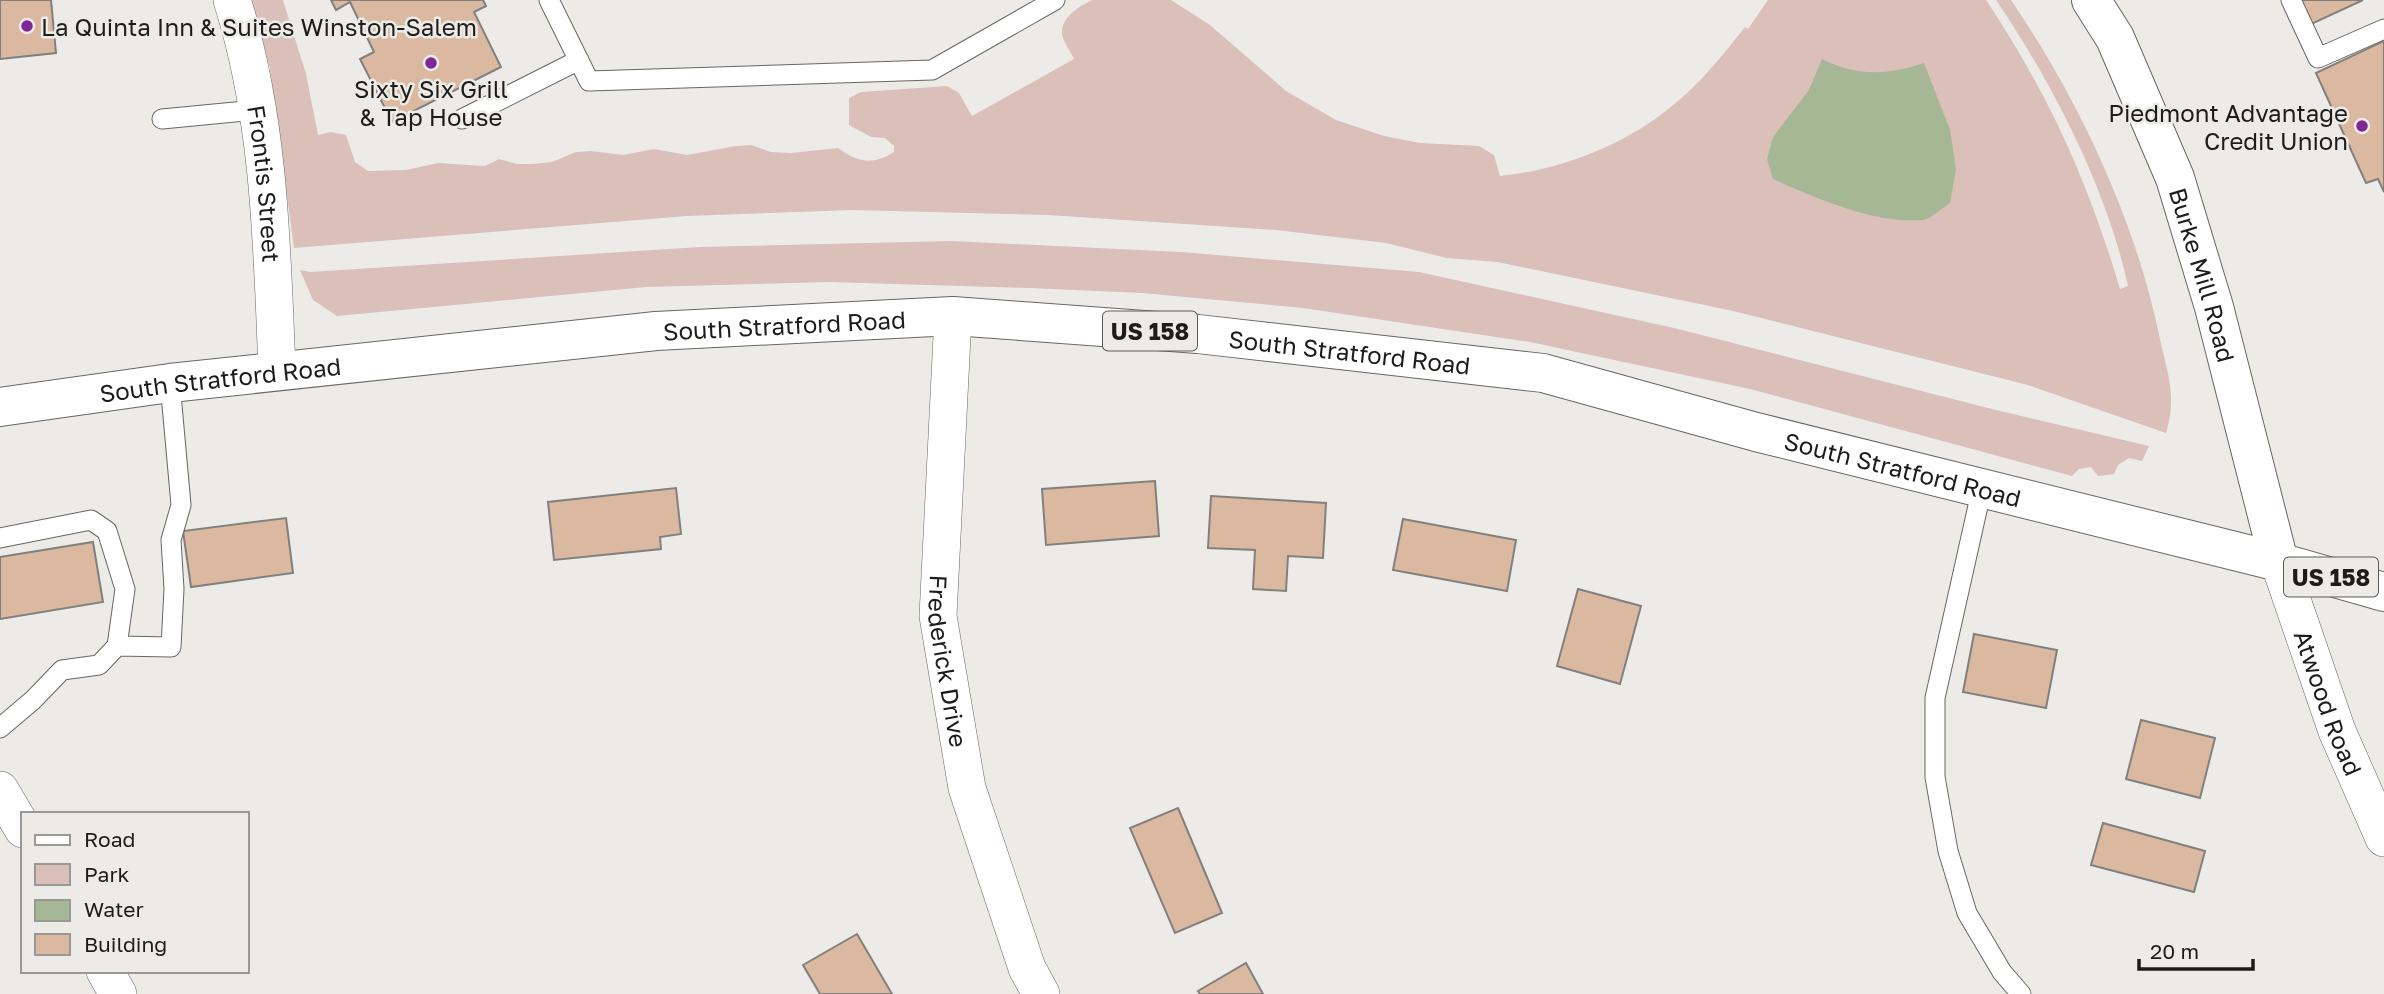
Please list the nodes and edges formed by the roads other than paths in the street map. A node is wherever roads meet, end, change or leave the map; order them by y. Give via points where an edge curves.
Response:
1 (232, 0) edge
2 (549, 0) edge
3 (1055, 0) edge
4 (2091, 0) edge
5 (2291, 0) edge
6 (2384, 29) edge
7 (579, 60) junction
8 (256, 110) junction
9 (162, 119) dead end
10 (462, 119) dead end
11 (953, 316) junction
12 (277, 371) junction
13 (170, 383) junction
14 (0, 407) edge
15 (1982, 488) junction
16 (0, 538) edge
17 (2279, 562) junction
18 (2384, 592) edge
19 (117, 646) junction
20 (0, 728) edge
21 (0, 790) edge
22 (21, 826) edge
23 (2384, 838) edge
24 (106, 973) edge
25 (118, 994) edge
26 (1041, 994) edge
27 (2021, 994) edge

1 - 8 street, Frontis Street
2 - 7 lane
3 - 7 lane via 932,70 589,80
4 - 17 main road, Burke Mill Road via 2115,38 2175,178 2214,307
5 - 6 lane via 2318,58
7 - 10 lane
8 - 9 lane
8 - 12 street, Frontis Street via 267,180
11 - 12 main road, South Stratford Road / US 158 via 656,331
11 - 15 main road, South Stratford Road / US 158 via 1198,334 1543,373
11 - 26 street, Frederick Drive via 938,615 967,788 1027,968
12 - 13 main road, South Stratford Road / US 158
13 - 14 main road, South Stratford Road / US 158
13 - 19 lane via 181,505 171,540 171,647
15 - 17 main road, South Stratford Road / US 158
15 - 27 lane via 1935,698 1935,777 1948,851 1967,913 2002,972
16 - 19 lane via 91,520 107,531 125,589
17 - 18 main road, South Stratford Road / US 158
17 - 23 street, Atwood Road via 2337,732
19 - 20 lane via 99,665 62,670
21 - 22 street
24 - 25 street

